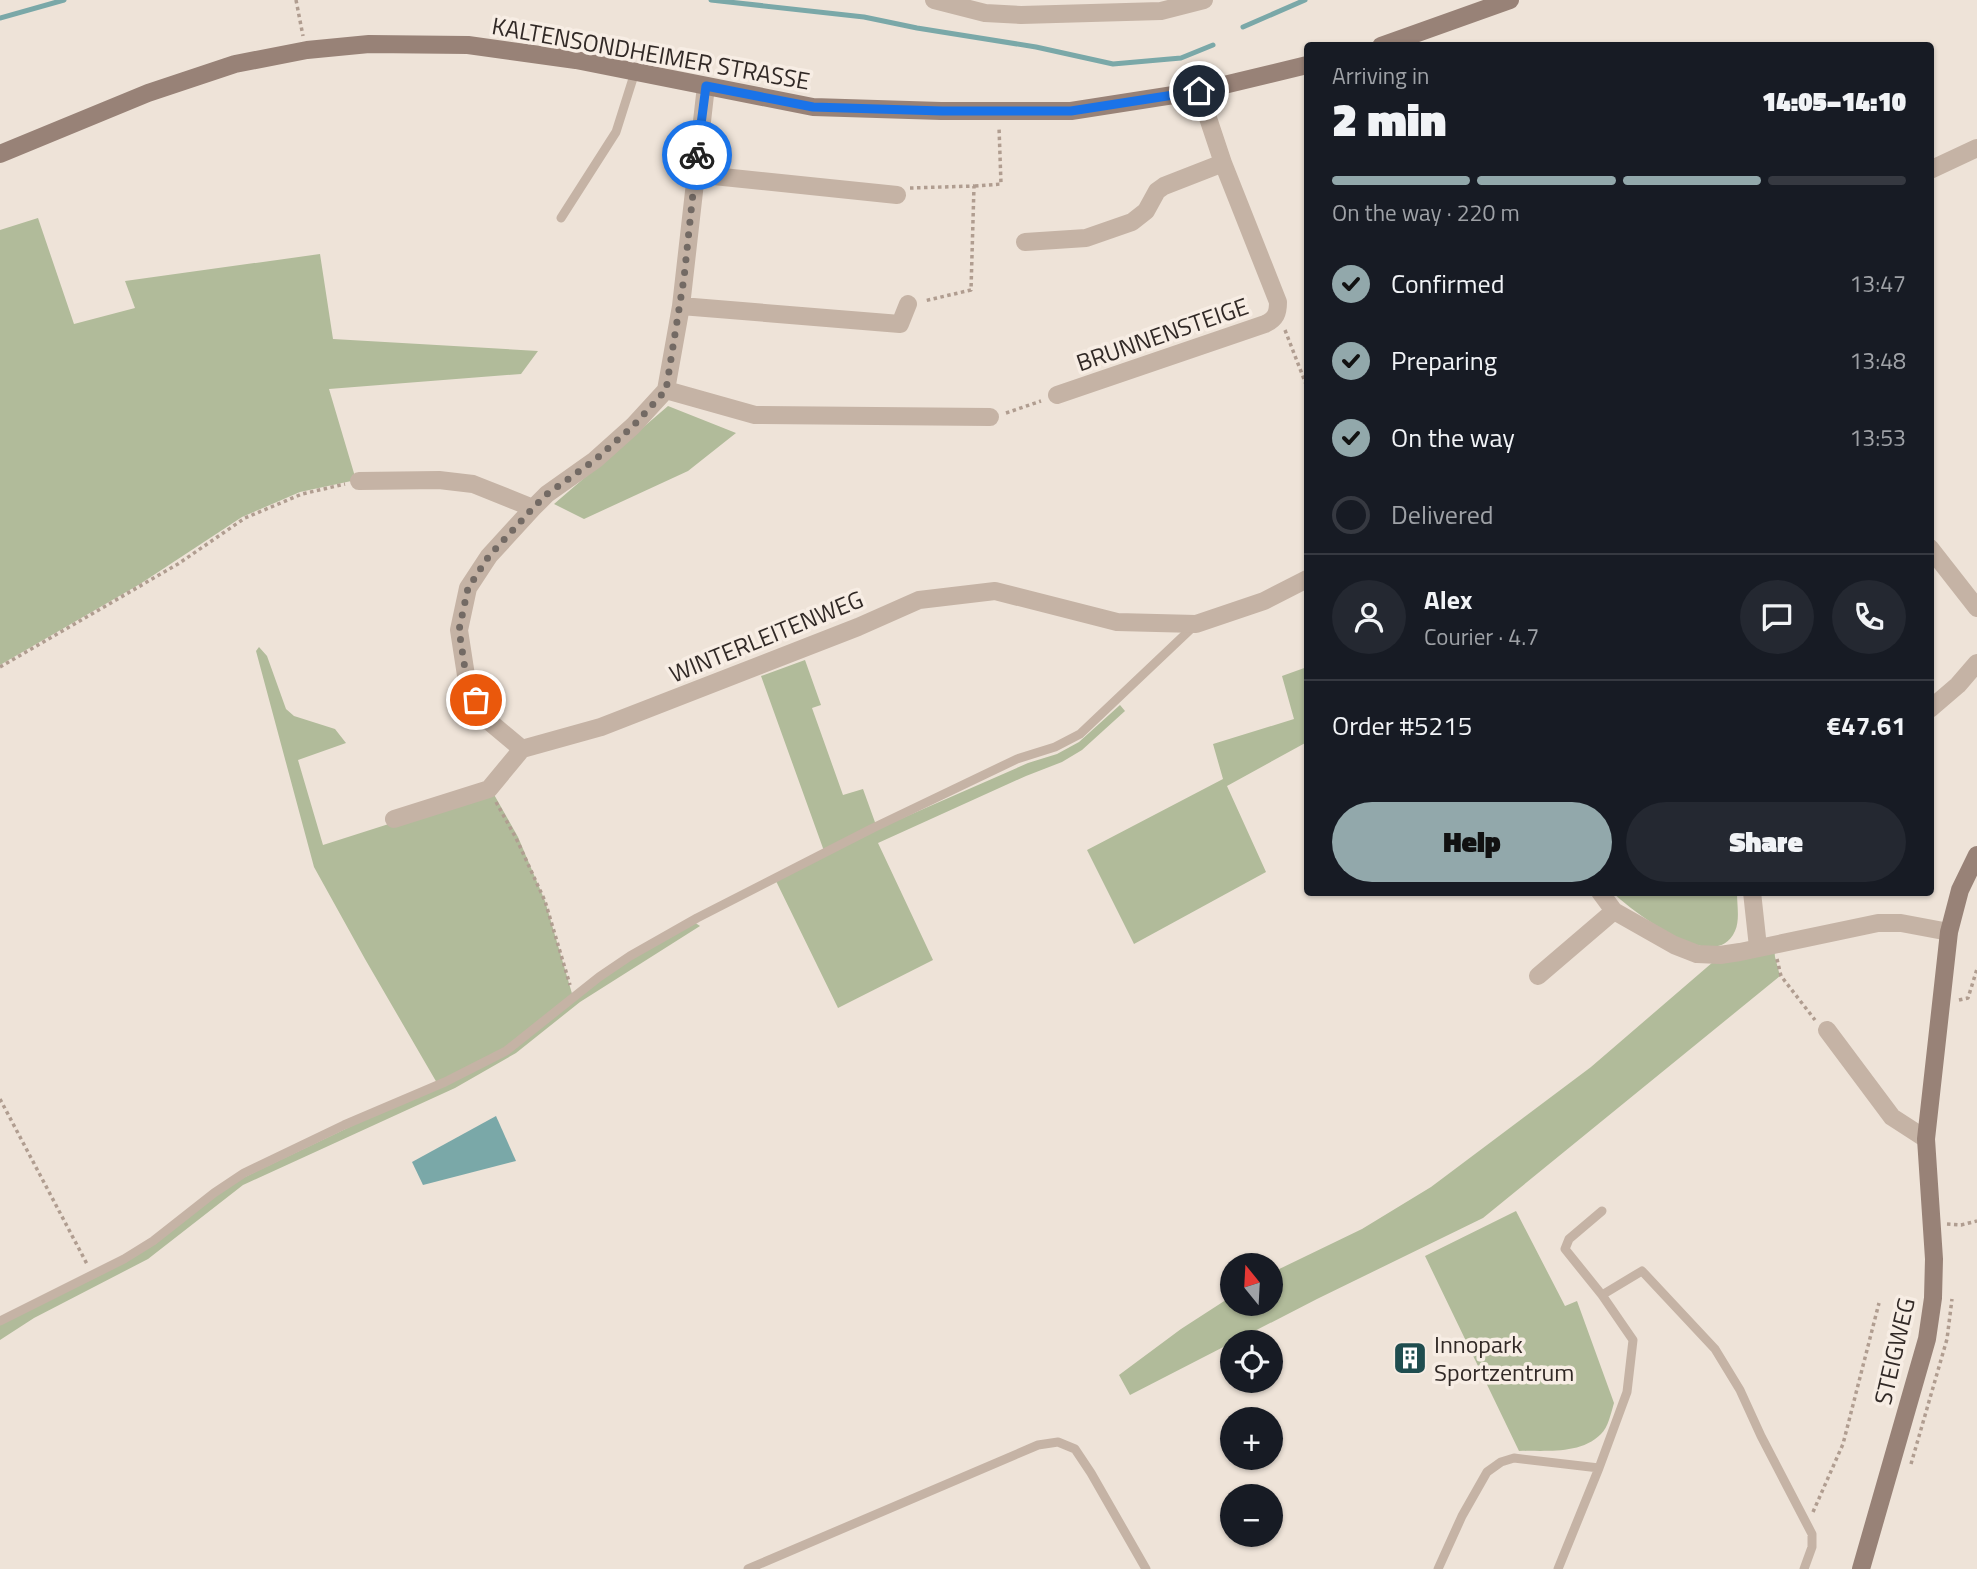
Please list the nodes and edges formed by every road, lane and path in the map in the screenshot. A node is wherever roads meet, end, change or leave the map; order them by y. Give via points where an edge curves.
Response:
1 (296, 0) edge
2 (934, 0) edge
3 (1204, 0) edge
4 (1510, 0) edge
5 (1083, 8) edge
6 (1392, 42) edge
7 (307, 51) junction
8 (1304, 66) edge
9 (635, 72) junction
10 (706, 86) junction
11 (1199, 91) junction
12 (999, 111) junction
13 (1977, 148) edge
14 (0, 154) edge
15 (1223, 163) junction
16 (1934, 168) edge
17 (694, 174) junction
18 (974, 186) junction
19 (897, 195) joint
20 (561, 218) dead end
21 (1025, 242) dead end
22 (908, 304) joint
23 (681, 306) junction
24 (1278, 312) junction
25 (1304, 379) edge
26 (666, 390) junction
27 (1057, 395) joint
28 (990, 417) joint
29 (359, 481) joint
30 (533, 508) junction
31 (1934, 553) edge
32 (1304, 581) edge
33 (1977, 608) edge
34 (1196, 624) junction
35 (1977, 663) edge
36 (0, 667) edge
37 (1934, 706) edge
38 (522, 749) junction
39 (489, 789) junction
40 (394, 819) dead end
41 (1977, 855) edge
42 (1603, 896) edge
43 (1752, 896) edge
44 (1614, 911) junction
45 (1949, 932) junction
46 (1758, 947) junction
47 (1776, 957) dead end
48 (1977, 969) edge
49 (1538, 976) dead end
50 (574, 997) junction
51 (1943, 1003) junction
52 (1827, 1030) joint
53 (0, 1099) edge
54 (1926, 1139) junction
55 (1602, 1211) dead end
56 (1931, 1221) junction
57 (1977, 1221) edge
58 (93, 1275) junction
59 (1602, 1295) junction
60 (1879, 1303) dead end
61 (0, 1321) edge
62 (1599, 1468) junction
63 (1808, 1523) junction
64 (748, 1569) edge
65 (1146, 1569) edge
66 (1438, 1569) edge
67 (1559, 1569) edge
68 (1804, 1569) edge
69 (1861, 1569) edge

1 - 7 path
2 - 5 street via 985,13
3 - 5 street via 1161,11
4 - 6 main road
7 - 9 main road, KALTENSONDHEIMER STRASSE via 369,44 468,45
7 - 14 main road, KALTENSONDHEIMER STRASSE via 235,64 160,89
8 - 11 main road, KALTENSONDHEIMER STRASSE
9 - 10 main road, KALTENSONDHEIMER STRASSE
9 - 20 lane via 616,132
10 - 12 main road, KALTENSONDHEIMER STRASSE via 813,107
10 - 17 street
11 - 12 main road, KALTENSONDHEIMER STRASSE via 1071,111
11 - 15 street, BRUNNENSTEIGE
12 - 18 path via 1001,184
13 - 16 street
15 - 21 street via 1164,186 1132,222 1086,238
15 - 24 street, BRUNNENSTEIGE
17 - 19 street
17 - 23 street
18 - 19 path via 907,188
18 - 22 path via 971,290
22 - 23 street via 900,324
23 - 26 street
24 - 25 path, BRUNNENSTEIGE
24 - 27 street, BRUNNENSTEIGE via 1265,324
26 - 28 street via 755,415
26 - 30 street via 595,460
27 - 28 path
29 - 30 street via 473,484
29 - 36 path via 302,494 245,518 169,569
30 - 38 street via 489,556 468,588 459,630 467,682 485,718
31 - 33 street
32 - 34 street, WINTERLEITENWEG via 1264,601
34 - 38 street, WINTERLEITENWEG via 1117,622 995,591 919,600 601,727
34 - 50 lane via 1080,734 1017,759 773,878 630,956
35 - 37 street
38 - 39 street
39 - 40 street
39 - 50 path via 545,901
41 - 45 main road, STEIGWEG via 1960,890
42 - 44 street
43 - 46 street
44 - 46 street via 1697,954 1720,955
44 - 49 street
45 - 46 street via 1878,923
45 - 51 main road, STEIGWEG
47 - 52 path via 1782,975 1820,1027
48 - 51 path via 1968,998
50 - 58 lane via 506,1051 244,1173 153,1241
51 - 54 main road, STEIGWEG
52 - 54 street via 1892,1117
53 - 58 path
54 - 56 main road, STEIGWEG
55 - 59 lane via 1569,1239 1565,1250
56 - 57 path via 1961,1225
56 - 69 main road, STEIGWEG via 1933,1298 1927,1339
58 - 61 lane
59 - 62 lane via 1633,1340 1627,1392
59 - 63 lane via 1642,1271 1715,1349
60 - 63 path via 1843,1444
62 - 66 lane via 1514,1458 1501,1462 1487,1472
62 - 67 lane
63 - 68 lane via 1812,1547
64 - 65 lane via 1038,1445 1058,1442 1075,1449

